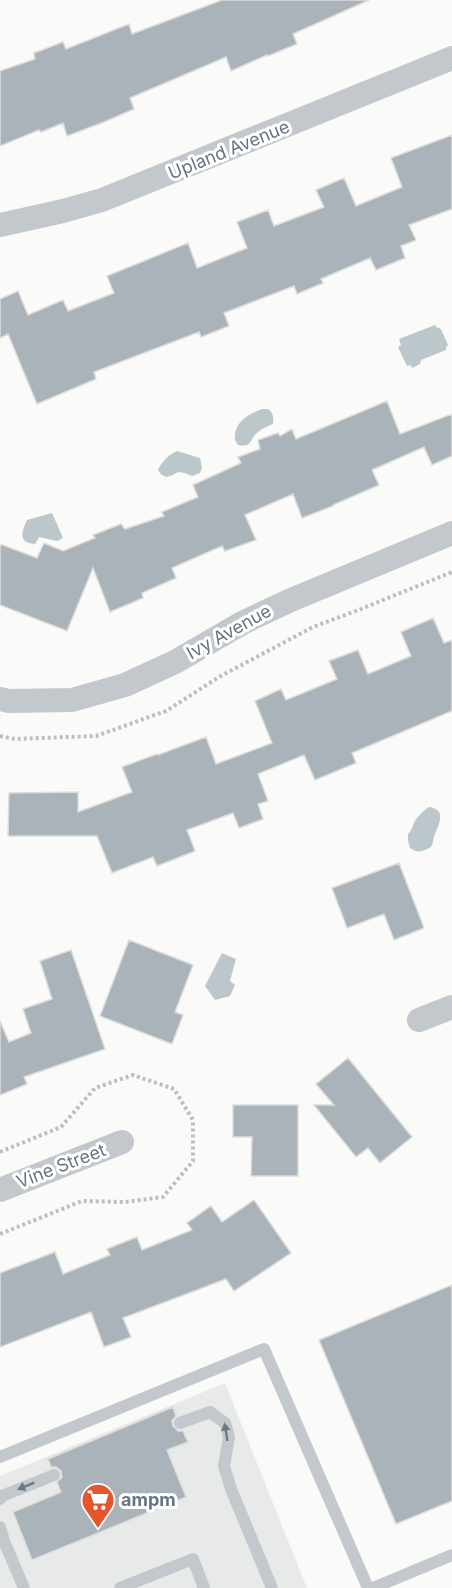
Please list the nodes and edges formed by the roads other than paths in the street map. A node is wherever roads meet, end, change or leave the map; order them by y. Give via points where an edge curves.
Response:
1 (452, 58) edge
2 (0, 225) edge
3 (452, 533) edge
4 (0, 699) edge
5 (452, 1007) edge
6 (419, 1020) dead end
7 (122, 1142) dead end
8 (0, 1190) edge
9 (180, 1423) dead end
10 (0, 1456) edge
11 (54, 1475) dead end
12 (0, 1499) edge
13 (0, 1527) edge
14 (452, 1555) edge
15 (144, 1584) edge
16 (24, 1588) edge
17 (120, 1588) edge
18 (204, 1588) edge
19 (272, 1588) edge
20 (368, 1588) edge
21 (373, 1588) edge

1 - 2 street, Upland Avenue via 112,197
3 - 4 street, Ivy Avenue via 291,600 125,686 72,700
5 - 6 street
7 - 8 street, Vine Street
19 -> 9 lane via 224,1466 229,1437 225,1423 210,1412
10 - 20 lane via 264,1349
11 -> 12 lane
13 - 16 lane
14 - 21 lane
15 - 17 lane
15 - 18 lane via 193,1559

